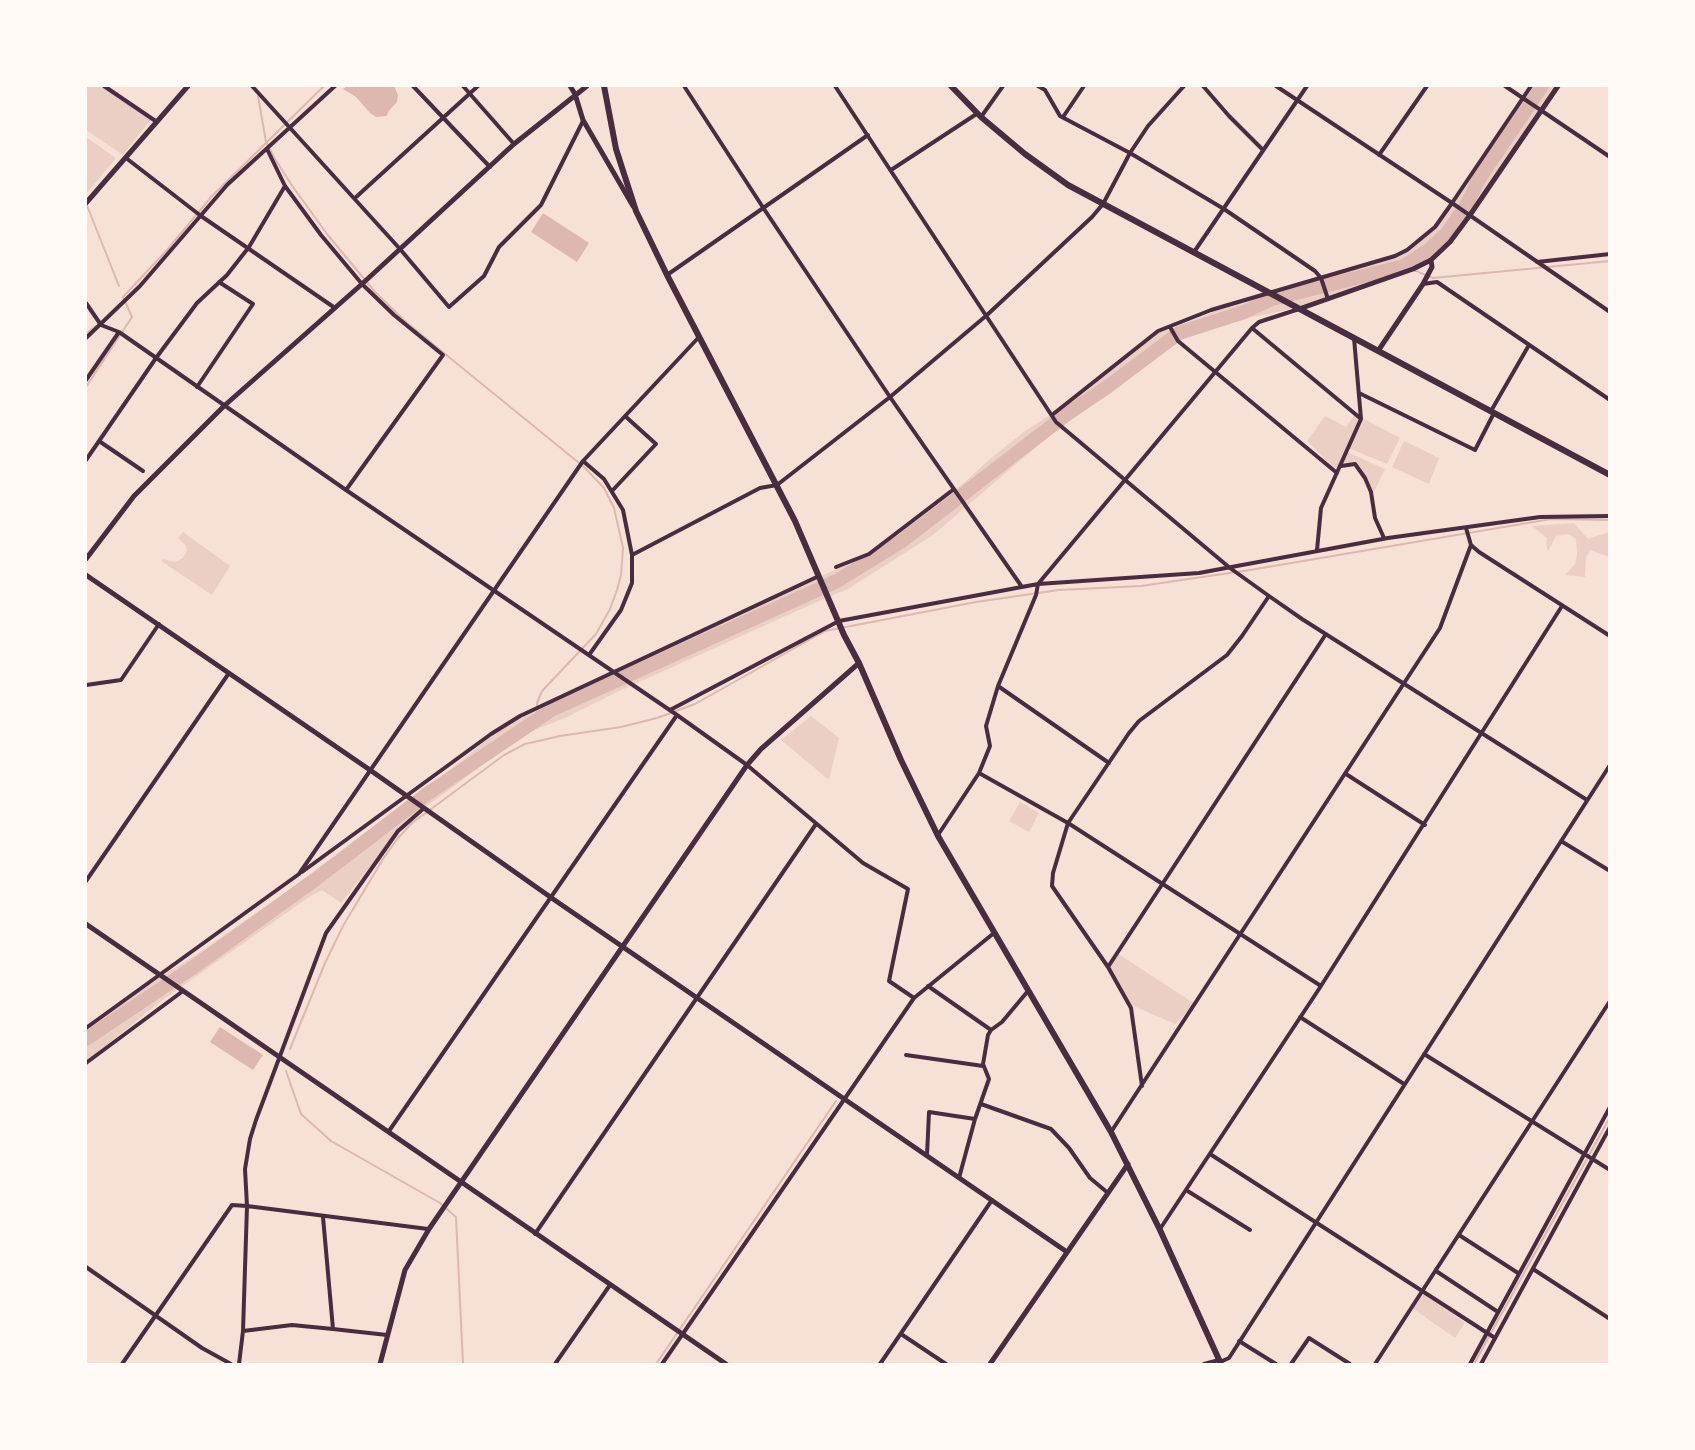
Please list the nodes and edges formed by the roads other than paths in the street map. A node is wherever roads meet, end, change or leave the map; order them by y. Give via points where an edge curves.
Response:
1 (104, 86) edge
2 (188, 86) edge
3 (252, 86) edge
4 (335, 86) edge
5 (412, 86) edge
6 (464, 86) edge
7 (478, 86) edge
8 (570, 86) edge
9 (587, 86) edge
10 (604, 86) edge
11 (684, 86) edge
12 (835, 86) edge
13 (951, 86) edge
14 (1003, 86) edge
15 (1038, 86) edge
16 (1084, 86) edge
17 (1184, 86) edge
18 (1203, 86) edge
19 (1276, 86) edge
20 (1307, 86) edge
21 (1427, 86) edge
22 (1505, 86) edge
23 (1531, 86) edge
24 (1558, 86) edge
25 (470, 93) junction
26 (575, 94) junction
27 (1523, 98) junction
28 (1298, 99) junction
29 (1541, 110) junction
30 (980, 115) junction
31 (443, 117) junction
32 (1063, 117) junction
33 (583, 120) junction
34 (157, 122) junction
35 (291, 127) junction
36 (868, 135) junction
37 (514, 144) junction
38 (267, 149) junction
39 (1263, 150) junction
40 (1131, 153) junction
41 (1379, 155) junction
42 (1610, 157) edge
43 (126, 158) junction
44 (490, 167) junction
45 (891, 170) junction
46 (285, 186) junction
47 (355, 198) junction
48 (87, 199) edge
49 (1452, 203) junction
50 (1102, 204) junction
51 (764, 209) junction
52 (1224, 209) junction
53 (636, 211) junction
54 (201, 216) junction
55 (1470, 216) junction
56 (249, 247) junction
57 (400, 249) junction
58 (1194, 252) junction
59 (1610, 254) edge
60 (1431, 260) junction
61 (1537, 262) junction
62 (667, 275) junction
63 (1321, 278) junction
64 (219, 282) junction
65 (363, 284) junction
66 (1423, 284) junction
67 (1269, 293) junction
68 (1329, 299) junction
69 (86, 303) edge
70 (335, 308) junction
71 (1299, 309) junction
72 (1610, 312) edge
73 (987, 315) junction
74 (101, 325) junction
75 (1170, 327) junction
76 (1252, 328) junction
77 (119, 332) junction
78 (699, 336) junction
79 (86, 338) edge
80 (1354, 338) junction
81 (1529, 345) junction
82 (1378, 351) junction
83 (156, 358) junction
84 (1216, 372) junction
85 (86, 380) edge
86 (197, 387) junction
87 (1359, 392) junction
88 (890, 397) junction
89 (1610, 400) edge
90 (224, 406) junction
91 (1493, 412) junction
92 (1052, 415) junction
93 (625, 416) junction
94 (1360, 419) junction
95 (99, 441) junction
96 (86, 460) edge
97 (583, 461) junction
98 (1340, 466) junction
99 (143, 471) dead end
100 (1337, 473) junction
101 (1610, 475) edge
102 (1125, 481) junction
103 (777, 485) junction
104 (954, 489) junction
105 (345, 490) junction
106 (612, 491) junction
107 (1610, 516) edge
108 (1466, 528) junction
109 (1384, 538) junction
110 (1471, 545) junction
111 (1317, 550) junction
112 (632, 555) junction
113 (86, 560) edge
114 (836, 567) dead end
115 (1230, 568) junction
116 (86, 575) edge
117 (820, 576) junction
118 (1038, 584) junction
119 (1022, 586) junction
120 (493, 589) junction
121 (1269, 596) junction
122 (1562, 606) junction
123 (839, 621) junction
124 (159, 624) junction
125 (1326, 634) junction
126 (1610, 636) edge
127 (589, 655) junction
128 (859, 663) junction
129 (229, 673) junction
130 (615, 673) junction
131 (1405, 683) junction
132 (86, 686) edge
133 (998, 686) junction
134 (670, 710) junction
135 (677, 715) junction
136 (1482, 733) junction
137 (1109, 764) junction
138 (747, 765) junction
139 (1610, 765) edge
140 (370, 770) junction
141 (979, 773) junction
142 (1346, 774) junction
143 (406, 796) junction
144 (1587, 800) junction
145 (423, 809) junction
146 (1068, 823) junction
147 (816, 824) junction
148 (1425, 825) junction
149 (938, 836) junction
150 (1561, 841) junction
151 (1610, 871) edge
152 (299, 874) junction
153 (86, 881) edge
154 (1163, 884) junction
155 (552, 898) junction
156 (86, 924) edge
157 (994, 933) junction
158 (1240, 934) junction
159 (624, 947) junction
160 (1108, 967) junction
161 (161, 975) junction
162 (928, 986) junction
163 (1321, 986) junction
164 (183, 990) junction
165 (1028, 990) junction
166 (697, 998) junction
167 (914, 998) junction
168 (1610, 1001) edge
169 (1300, 1017) junction
170 (86, 1028) edge
171 (991, 1030) junction
172 (1424, 1054) junction
173 (906, 1055) dead end
174 (281, 1057) junction
175 (86, 1063) edge
176 (983, 1066) junction
177 (1404, 1084) junction
178 (1142, 1086) junction
179 (843, 1099) junction
180 (981, 1104) junction
181 (1610, 1107) edge
182 (975, 1119) junction
183 (1533, 1122) junction
184 (1610, 1127) edge
185 (389, 1131) junction
186 (1112, 1132) junction
187 (1583, 1153) junction
188 (1210, 1154) junction
189 (927, 1156) junction
190 (1592, 1159) junction
191 (1128, 1164) junction
192 (1610, 1170) edge
193 (959, 1178) junction
194 (461, 1183) junction
195 (1186, 1190) junction
196 (1108, 1193) junction
197 (992, 1200) junction
198 (247, 1206) junction
199 (323, 1216) junction
200 (1315, 1222) junction
201 (429, 1229) junction
202 (1160, 1230) junction
203 (1250, 1230) dead end
204 (535, 1234) junction
205 (1459, 1235) junction
206 (1067, 1252) junction
207 (86, 1268) edge
208 (1533, 1269) junction
209 (1436, 1271) junction
210 (1518, 1273) junction
211 (610, 1285) junction
212 (1423, 1291) junction
213 (1498, 1312) junction
214 (156, 1316) junction
215 (1610, 1319) edge
216 (333, 1329) junction
217 (243, 1331) junction
218 (1486, 1333) junction
219 (682, 1334) junction
220 (901, 1334) junction
221 (387, 1335) junction
222 (1495, 1338) junction
223 (1239, 1341) junction
224 (1220, 1362) edge
225 (122, 1365) edge
226 (231, 1365) edge
227 (239, 1365) edge
228 (380, 1365) edge
229 (555, 1365) edge
230 (662, 1365) edge
231 (726, 1365) edge
232 (880, 1365) edge
233 (946, 1365) edge
234 (990, 1365) edge
235 (1204, 1365) edge
236 (1276, 1365) edge
237 (1291, 1365) edge
238 (1350, 1365) edge
239 (1375, 1365) edge
240 (1470, 1365) edge
241 (1481, 1365) edge

1 - 34 street
2 - 34 street
3 - 35 street
4 - 35 street
5 - 31 street
6 - 25 street
7 - 25 street
8 - 26 street
9 - 26 street
10 - 53 main road via 616,149
11 - 51 street
12 - 36 street
13 - 30 main road
14 - 30 street
15 - 32 street via 1046,90
16 - 32 street
17 - 40 street via 1148,126
18 - 39 street
19 - 28 street
20 - 28 street
21 - 41 street
22 - 27 street
23 - 27 street
24 - 29 street
25 - 31 street
25 - 37 street
26 - 33 street
26 - 37 street
27 - 29 street
27 - 49 street
28 - 39 street
28 - 41 street
29 - 42 street
29 - 55 street
30 - 45 street
30 - 50 main road via 1025,154
31 - 44 street
31 - 47 street
32 - 40 street
33 - 53 street
33 - 57 street via 541,205 499,247 484,276 449,307
34 - 43 street
35 - 38 street
35 - 47 street
36 - 45 street
36 - 51 street
37 - 44 street
38 - 46 street
38 - 54 street via 227,185
39 - 52 street
40 - 50 street
40 - 52 street
41 - 49 street
43 - 48 street
43 - 54 street
44 - 57 street
45 - 73 street
46 - 56 street
46 - 65 street
47 - 57 street
49 - 55 street
49 - 63 street via 1435,226 1407,250
50 - 58 main road
50 - 73 street via 1092,218
51 - 62 street
51 - 88 street
52 - 58 street
52 - 63 street
53 - 62 main road
54 - 56 street
54 - 74 street
55 - 60 street
55 - 61 street
56 - 64 street
56 - 70 street
57 - 65 street
58 - 67 main road
59 - 61 street
60 - 66 street via 1432,267
60 - 68 street
61 - 72 street
62 - 78 main road
63 - 67 street
63 - 68 street
64 - 83 street via 196,303
64 - 86 street via 253,304
65 - 70 street
65 - 105 street via 443,354
66 - 81 street via 1437,282
66 - 82 street
67 - 71 main road
67 - 75 street
68 - 71 street
69 - 74 street
70 - 90 street
71 - 76 street via 1258,322
71 - 80 main road
73 - 88 street
73 - 92 street
74 - 77 street
74 - 79 street
75 - 84 street via 1178,341
75 - 92 street via 1158,331
76 - 84 street
76 - 94 street
77 - 83 street
77 - 85 street
78 - 93 street
78 - 103 main road
80 - 82 main road
80 - 87 street
81 - 89 street
81 - 91 street
82 - 91 main road
83 - 86 street
83 - 95 street
84 - 100 street
84 - 102 street
86 - 90 street
87 - 91 street via 1475,450
87 - 94 street
88 - 103 street
88 - 104 street
90 - 105 street
90 - 113 street via 134,496
91 - 101 main road
92 - 102 street
93 - 97 street
93 - 106 street via 656,444
94 - 98 street
95 - 96 street
95 - 99 street
97 - 106 street
97 - 120 street
98 - 100 street
98 - 109 street via 1355,464 1365,478
100 - 111 street via 1321,508
102 - 115 street
102 - 118 street
103 - 112 street via 760,488
103 - 117 main road
104 - 114 street via 869,554
104 - 119 street
105 - 120 street
106 - 112 street via 623,510
107 - 108 street via 1539,517
108 - 109 street
108 - 110 street
109 - 111 street
110 - 122 street
110 - 131 street via 1440,628
111 - 115 street
112 - 127 street via 632,583 621,610
115 - 118 street
115 - 121 street
116 - 124 street
117 - 123 main road
117 - 130 street
118 - 119 street
118 - 133 street
119 - 123 street
120 - 127 street
120 - 140 street
121 - 125 street
121 - 137 street via 1227,655 1139,721
122 - 126 street
122 - 136 street
123 - 128 main road
123 - 134 street
124 - 129 street
124 - 132 street via 121,680
125 - 131 street
125 - 154 street
127 - 130 street
128 - 138 street
128 - 149 main road
129 - 140 street
129 - 153 street
130 - 134 street
130 - 143 street via 520,716
131 - 136 street
131 - 142 street
133 - 137 street
133 - 141 street via 986,726 990,746
134 - 135 street
135 - 138 street
135 - 155 street
136 - 144 street
136 - 148 street
137 - 146 street
138 - 147 street
138 - 159 street
139 - 144 street
140 - 143 street
140 - 152 street
141 - 146 street
141 - 149 street
142 - 148 street
142 - 158 street
143 - 145 street
143 - 152 street
144 - 150 street
145 - 155 street
145 - 174 street via 398,831 327,933
146 - 154 street
146 - 160 street via 1052,886
147 - 166 street
147 - 167 street via 863,863 908,889 889,981
148 - 163 street
149 - 157 main road
150 - 151 street
150 - 172 street
152 - 161 street
154 - 158 street
154 - 160 street
155 - 159 street
155 - 185 street
156 - 161 street
157 - 162 street
157 - 165 main road
158 - 163 street
158 - 178 street
159 - 166 street
159 - 194 street
160 - 178 street via 1131,1008
161 - 164 street
161 - 170 street
162 - 167 street
162 - 171 street
163 - 169 street
164 - 174 street
164 - 175 street
165 - 171 street
165 - 186 main road
166 - 179 street
166 - 204 street
167 - 179 street
168 - 183 street
169 - 177 street
169 - 188 street
171 - 176 street
172 - 177 street
172 - 183 street
173 - 176 street
174 - 185 street
174 - 198 street via 250,1139 245,1169
176 - 180 street via 989,1079
177 - 200 street
178 - 186 street
179 - 189 street
179 - 219 street
180 - 182 street
180 - 196 street via 1051,1129 1090,1178
181 - 187 street
182 - 189 street via 929,1112
182 - 193 street
183 - 187 street
183 - 205 street
184 - 190 street
185 - 194 street
186 - 191 main road
187 - 190 street
187 - 210 street
188 - 195 street
188 - 200 street
189 - 193 street
190 - 192 street
190 - 208 street
191 - 196 street
191 - 202 main road
193 - 197 street
194 - 201 street
194 - 204 street
195 - 202 street
195 - 203 street
196 - 206 street
197 - 206 street
197 - 220 street
198 - 199 street
198 - 214 street via 232,1205
198 - 217 street
199 - 201 street
199 - 216 street
200 - 212 street
200 - 223 street
201 - 221 street via 405,1270
202 - 224 main road
204 - 211 street
205 - 209 street
205 - 210 street
206 - 234 street
207 - 214 street
208 - 215 street
208 - 222 street
209 - 212 street
209 - 213 street
210 - 213 street
211 - 219 street
211 - 229 street
212 - 218 street
212 - 239 street
213 - 218 street
214 - 225 street
214 - 226 street
216 - 217 street via 292,1325
216 - 221 street
217 - 227 street
218 - 222 street
218 - 240 street
219 - 230 street
219 - 231 street
220 - 232 street
220 - 233 street
221 - 228 street
222 - 241 street
223 - 224 street via 1229,1358
223 - 236 street
224 - 235 street
237 - 238 street via 1309,1338

